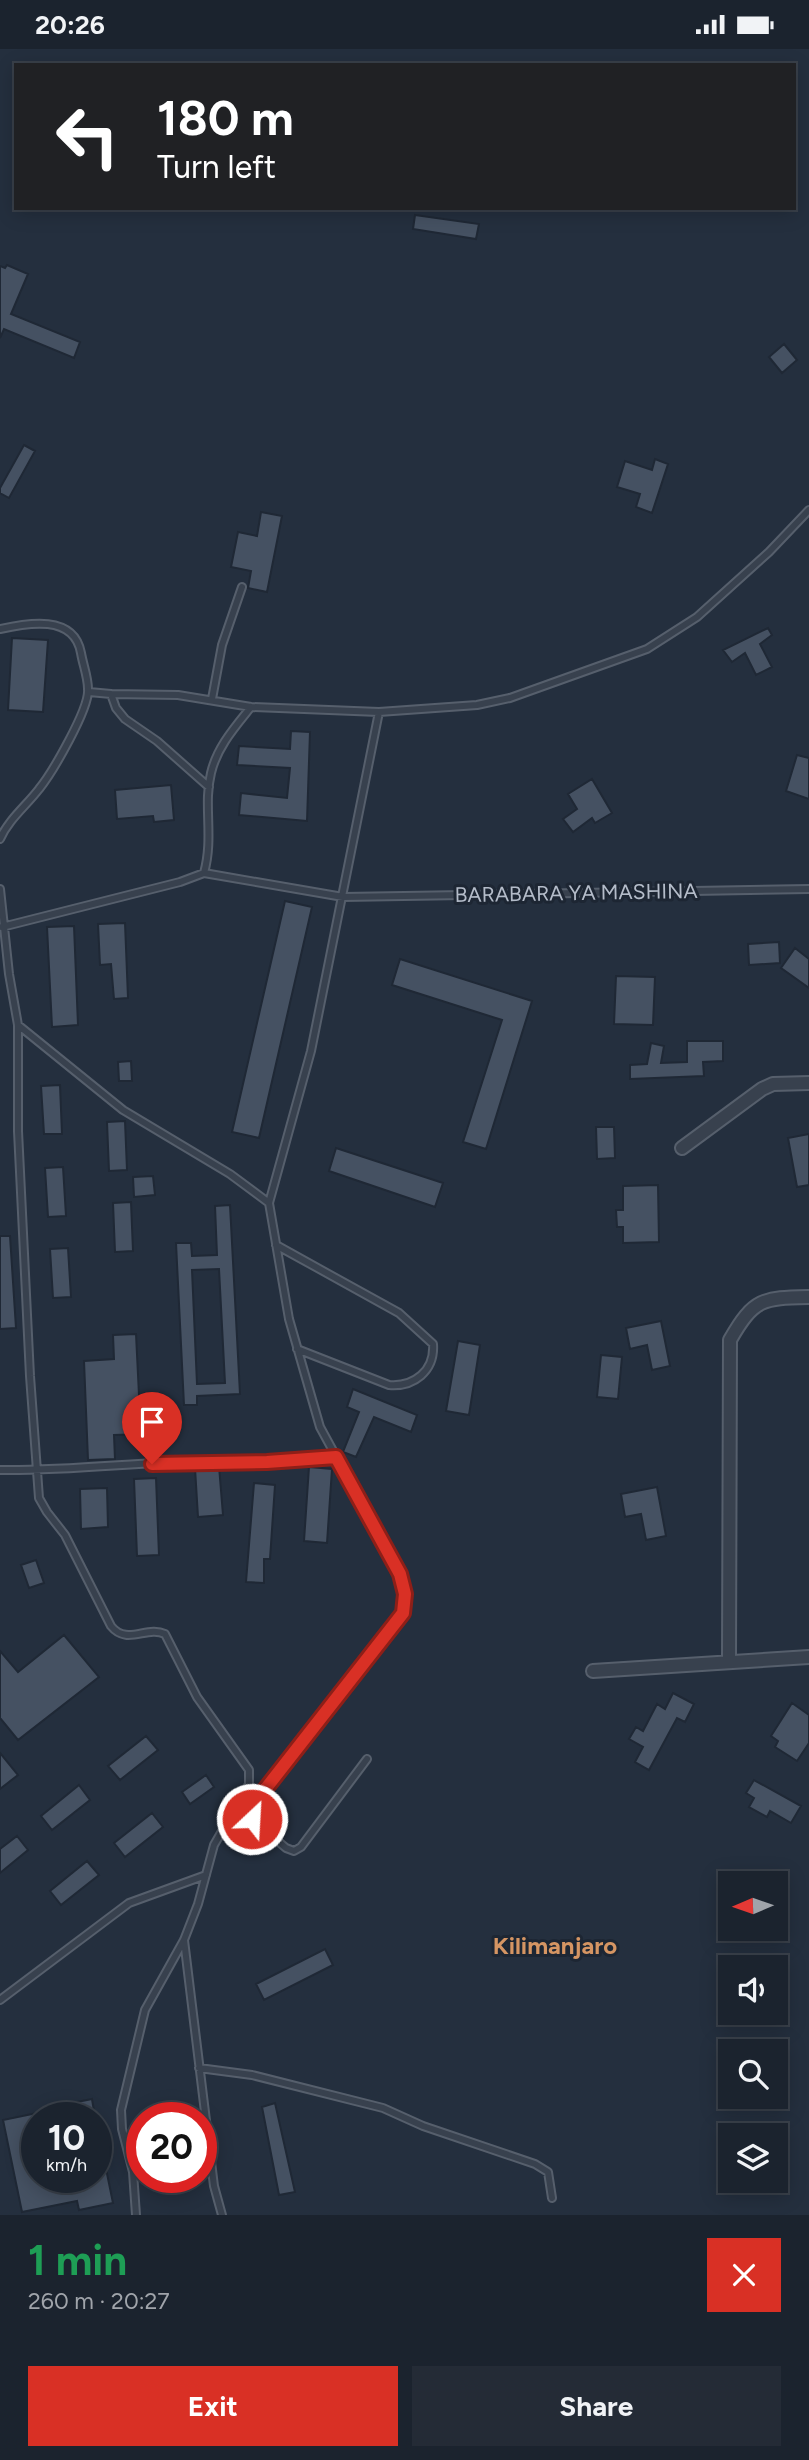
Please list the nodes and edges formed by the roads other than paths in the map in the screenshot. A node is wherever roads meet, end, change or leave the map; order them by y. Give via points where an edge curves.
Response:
1 (809, 509) edge
2 (242, 587) dead end
3 (0, 629) edge
4 (89, 692) junction
5 (111, 694) junction
6 (212, 699) junction
7 (251, 707) junction
8 (379, 712) junction
9 (209, 787) junction
10 (0, 839) edge
11 (204, 873) junction
12 (0, 889) edge
13 (809, 889) edge
14 (342, 897) junction
15 (2, 927) edge
16 (18, 1025) junction
17 (809, 1083) edge
18 (682, 1148) dead end
19 (269, 1203) junction
20 (276, 1245) junction
21 (809, 1297) edge
22 (297, 1349) junction
23 (336, 1457) junction
24 (0, 1469) edge
25 (36, 1470) junction
26 (809, 1657) edge
27 (729, 1661) junction
28 (593, 1671) dead end
29 (367, 1759) dead end
30 (231, 1811) junction
31 (252, 1819) junction
32 (206, 1875) junction
33 (184, 1940) junction
34 (0, 2000) edge
35 (199, 2068) junction
36 (552, 2198) dead end
37 (136, 2215) edge
38 (222, 2215) edge

1 - 8 lane via 697,617 647,649 510,698
2 - 6 lane via 222,645
3 - 4 lane via 35,623 63,628 80,645
4 - 5 lane
4 - 10 lane via 56,763
5 - 6 lane
5 - 9 lane via 125,719
6 - 7 lane
7 - 8 lane
7 - 9 lane via 228,736
8 - 14 lane
9 - 11 lane via 210,851
11 - 14 lane, BARABARA YA MASHINA
11 - 15 lane
12 - 15 lane
13 - 14 lane, BARABARA YA MASHINA
14 - 19 lane via 311,1051
15 - 16 lane
16 - 19 lane via 123,1110 230,1174
16 - 25 lane via 18,1131
17 - 18 street via 773,1084 762,1089
19 - 20 lane
20 - 22 lane
20 - 22 lane via 398,1313 433,1344 434,1357 428,1370 402,1386 388,1385
21 - 27 street via 769,1298 744,1315 730,1340
22 - 23 lane via 320,1427
23 - 25 lane
23 - 31 lane via 400,1574 403,1613 256,1801
24 - 25 lane
25 - 30 lane via 39,1498 65,1535 111,1626 132,1636 165,1634 197,1697 249,1770 249,1784
26 - 27 street
27 - 28 street
29 - 31 lane via 294,1851
30 - 31 lane
30 - 32 lane
32 - 33 lane
32 - 34 lane via 129,1903
33 - 35 lane
33 - 37 lane via 145,2010 121,2110
35 - 36 lane via 252,2075 383,2108 535,2164 548,2172
35 - 38 lane

